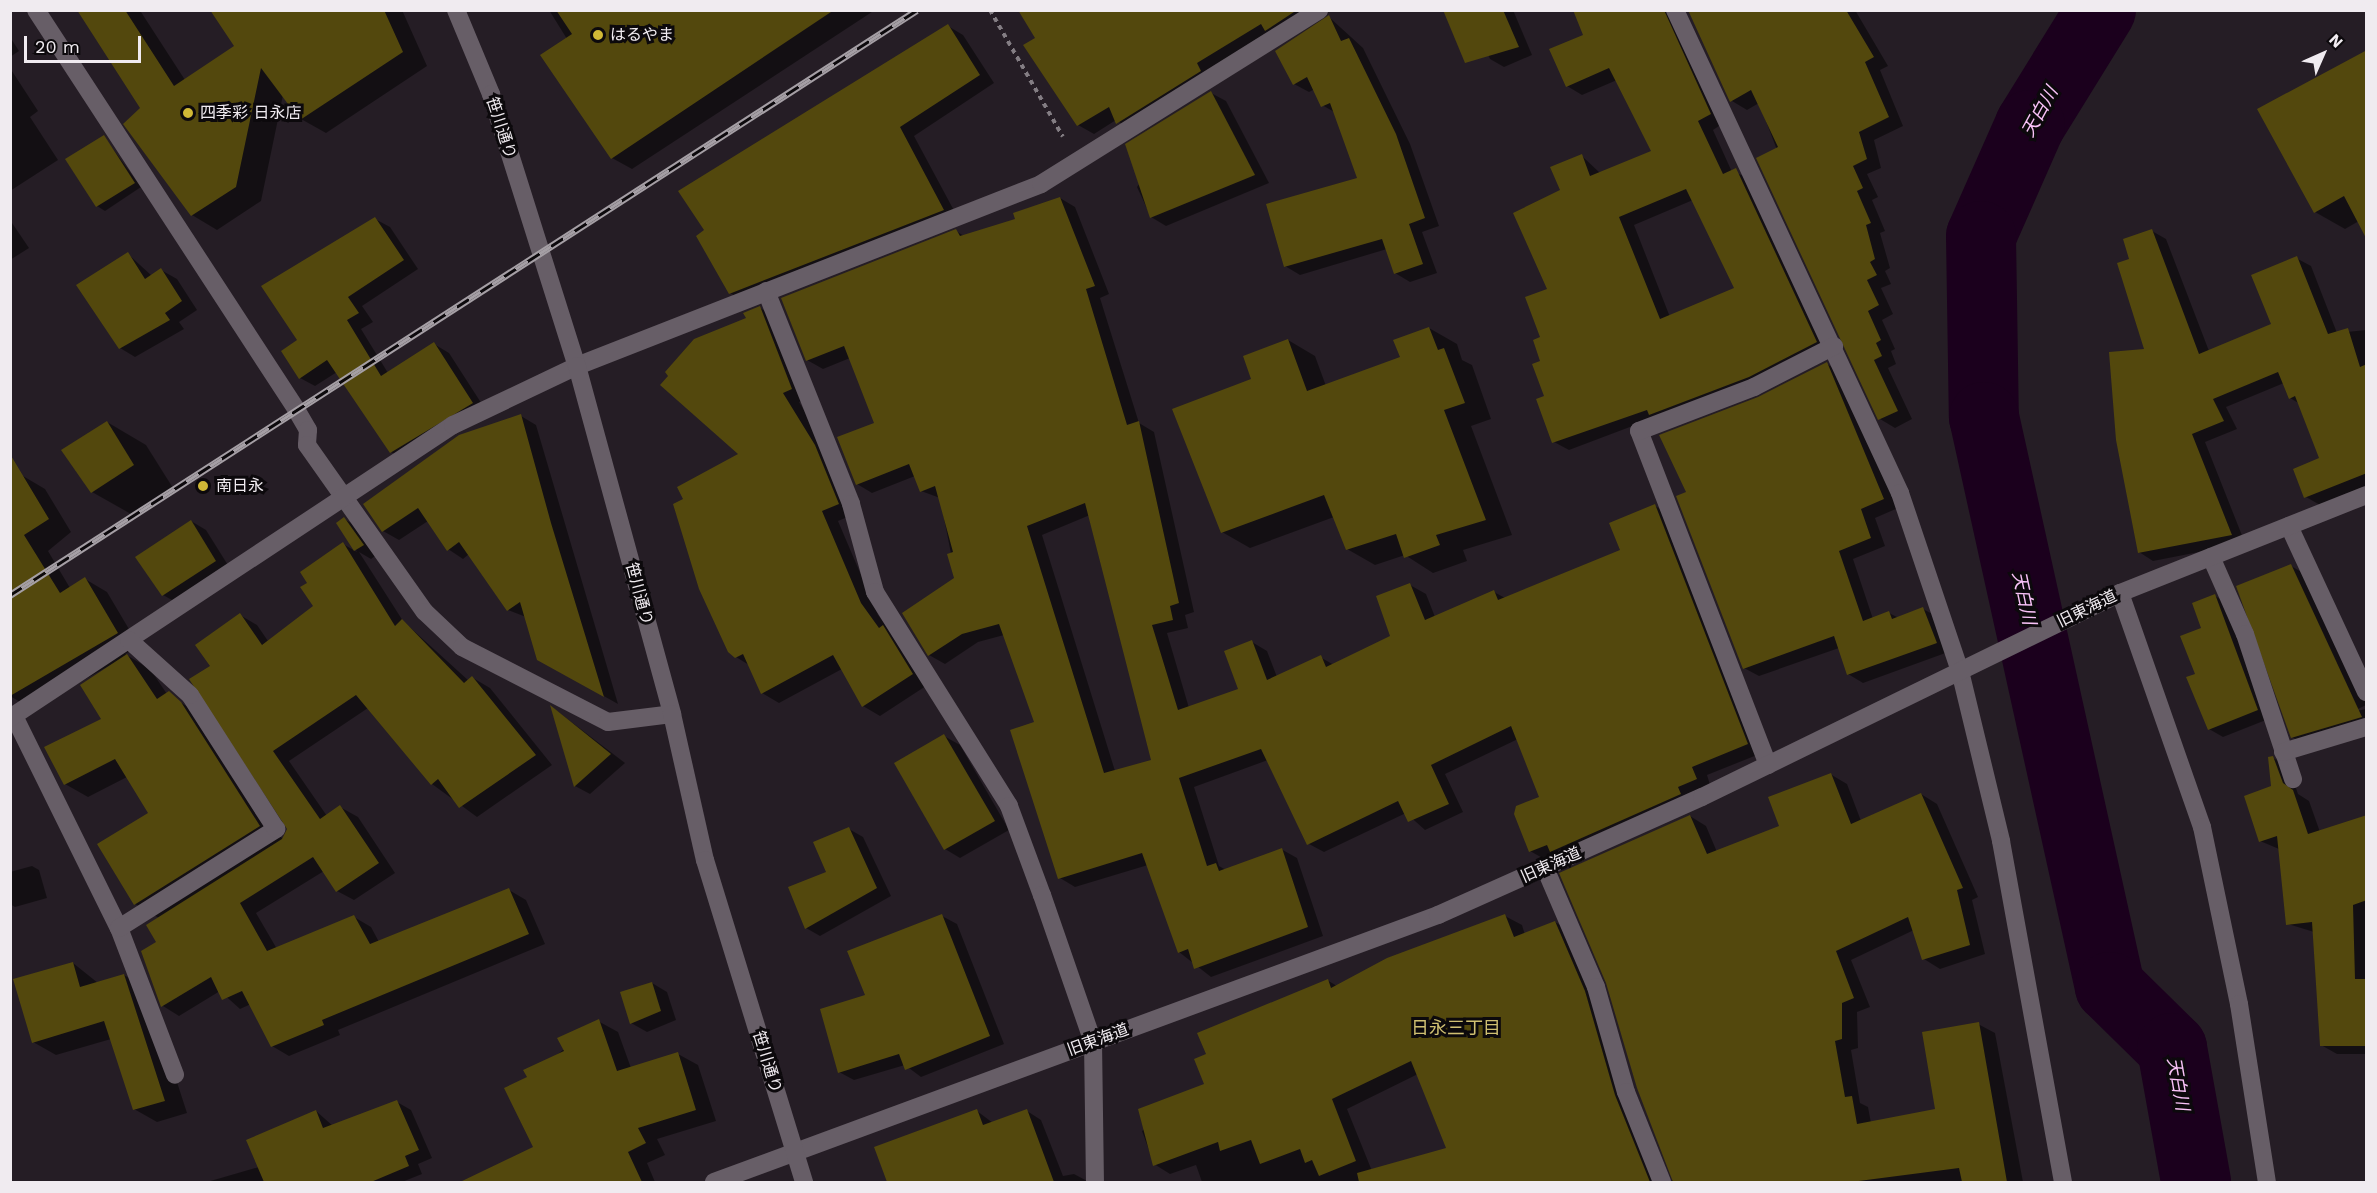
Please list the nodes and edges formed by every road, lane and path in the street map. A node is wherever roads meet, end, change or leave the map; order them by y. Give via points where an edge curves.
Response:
1 (36, 10) edge
2 (456, 10) edge
3 (990, 10) edge
4 (1319, 10) edge
5 (1675, 10) edge
6 (1078, 163) junction
7 (766, 291) junction
8 (1834, 346) junction
9 (577, 366) junction
10 (2367, 495) edge
11 (345, 498) junction
12 (2289, 526) junction
13 (2211, 557) junction
14 (2115, 596) junction
15 (129, 640) junction
16 (1960, 671) junction
17 (2367, 692) edge
18 (672, 714) junction
19 (12, 717) edge
20 (2367, 727) edge
21 (2283, 752) junction
22 (1768, 765) junction
23 (2293, 779) dead end
24 (1545, 868) junction
25 (120, 928) junction
26 (1093, 1042) junction
27 (175, 1075) dead end
28 (795, 1152) junction
29 (714, 1182) edge
30 (804, 1182) edge
31 (1095, 1182) edge
32 (1662, 1182) edge
33 (2063, 1182) edge
34 (2267, 1182) edge

1 - 11 street via 297,411 308,430 308,445
2 - 9 street, 笹川通り via 490,94
3 - 6 path
4 - 6 street
5 - 8 street
6 - 7 street via 1041,184
7 - 9 street
7 - 26 street via 851,504 875,592 1009,806
8 - 16 street via 1900,493
8 - 22 street via 1754,387 1639,430
9 - 11 street via 453,425
9 - 18 street, 笹川通り
10 - 12 street, 旧東海道
11 - 15 street
11 - 18 street via 425,612 462,647 608,722
12 - 13 street, 旧東海道
12 - 17 street
13 - 14 street, 旧東海道
13 - 21 street via 2245,634
14 - 16 street, 旧東海道
14 - 34 street via 2202,827 2240,1004
15 - 19 street
15 - 25 street via 190,695 276,829
16 - 22 street, 旧東海道
16 - 33 street via 2001,841
18 - 28 street, 笹川通り via 705,860
19 - 25 street
20 - 21 street
21 - 23 street
22 - 24 street, 旧東海道
24 - 26 street, 旧東海道 via 1438,915
24 - 32 street via 1596,987 1619,1072
25 - 27 street
26 - 28 street, 旧東海道
26 - 31 street
28 - 29 street, 旧東海道
28 - 30 street, 笹川通り

